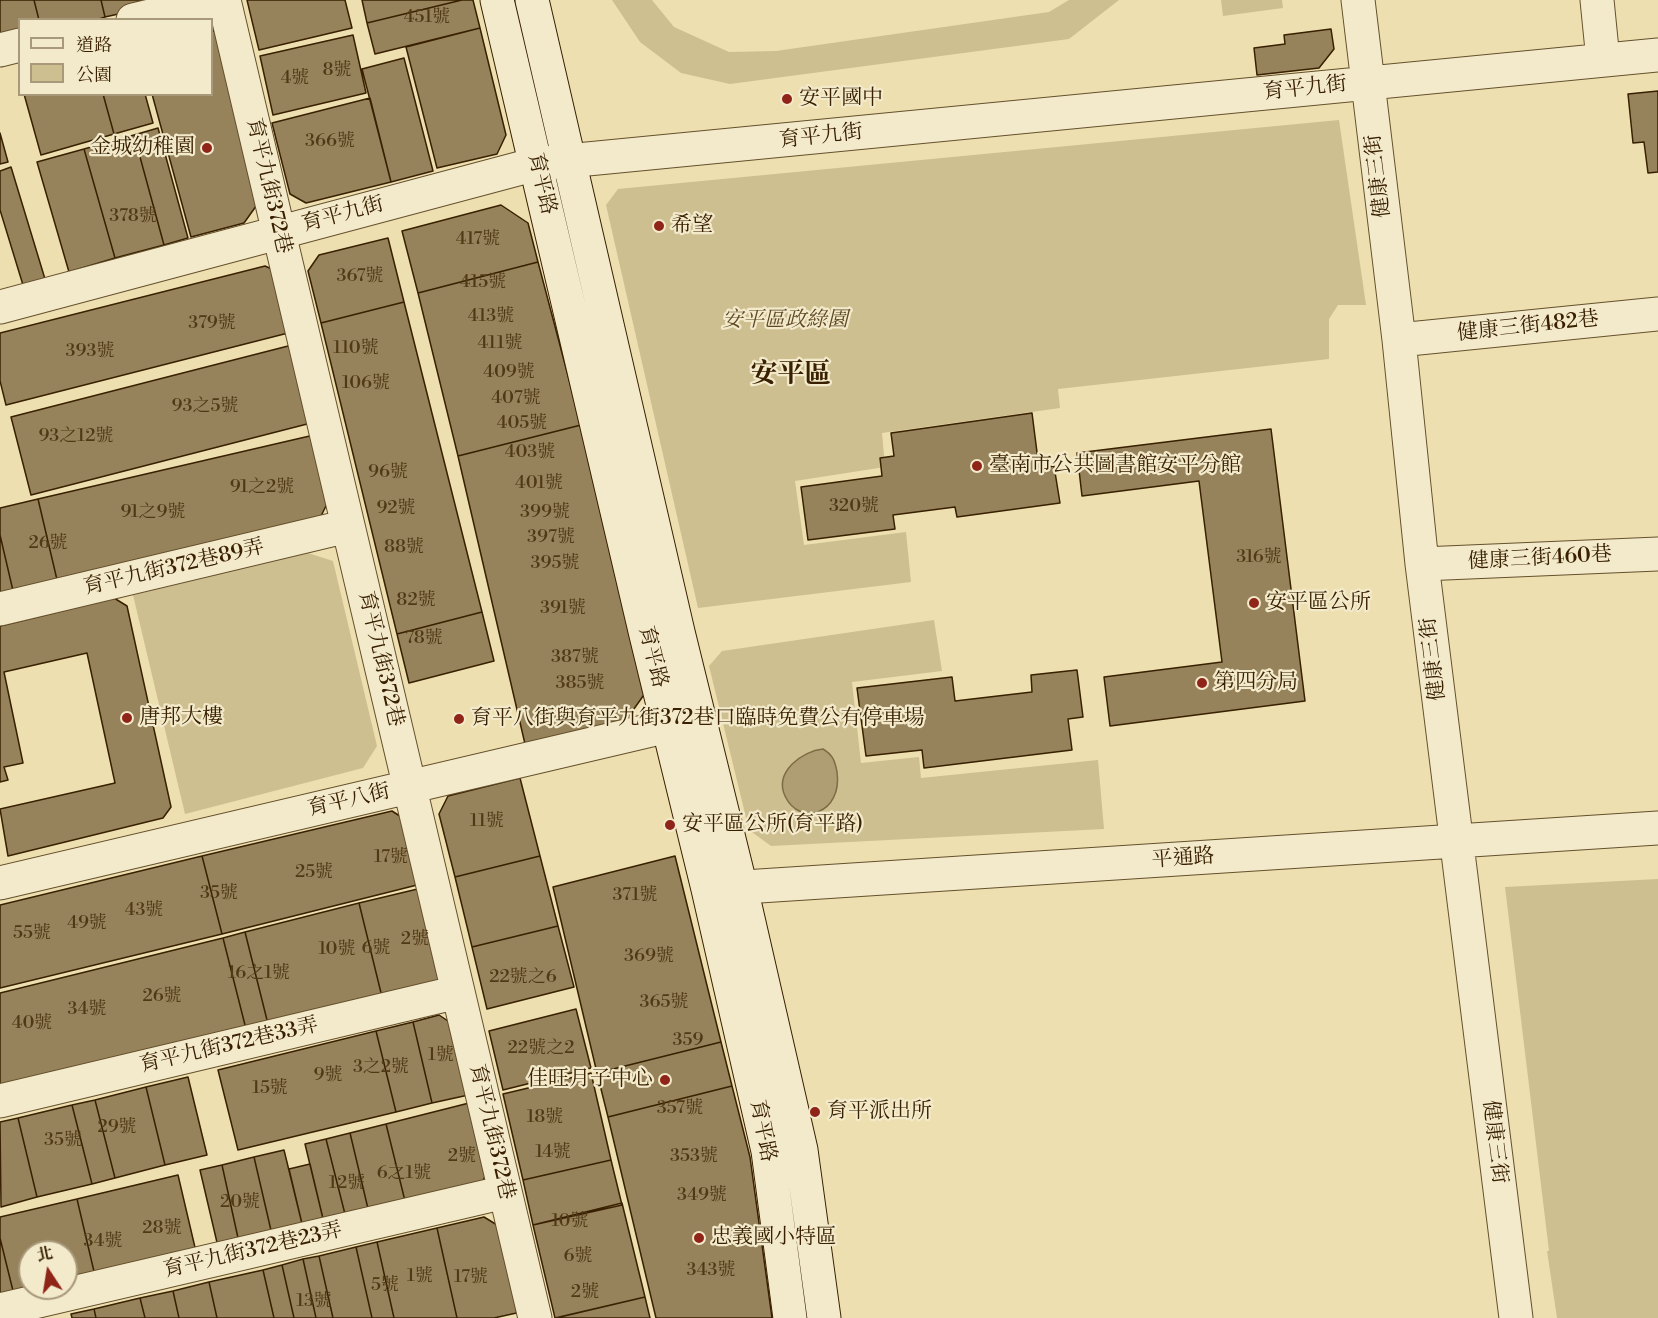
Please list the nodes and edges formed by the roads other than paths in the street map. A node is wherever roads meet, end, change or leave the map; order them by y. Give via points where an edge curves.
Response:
1 (219, 0) edge
2 (224, 0) edge
3 (497, 0) edge
4 (532, 0) edge
5 (1358, 0) edge
6 (1597, 0) edge
7 (142, 18) edge
8 (18, 46) edge
9 (0, 50) edge
10 (1658, 55) edge
11 (1604, 60) junction
12 (1368, 83) junction
13 (569, 161) junction
14 (536, 164) junction
15 (279, 232) junction
16 (0, 307) edge
17 (1658, 314) edge
18 (1399, 340) junction
19 (348, 526) junction
20 (1658, 554) edge
21 (1422, 564) junction
22 (0, 609) edge
23 (684, 722) junction
24 (410, 786) junction
25 (1658, 828) edge
26 (1456, 840) junction
27 (0, 883) edge
28 (741, 888) junction
29 (708, 889) junction
30 (458, 992) junction
31 (0, 1101) edge
32 (505, 1192) junction
33 (0, 1310) edge
34 (535, 1318) edge
35 (790, 1318) edge
36 (824, 1318) edge
37 (1516, 1318) edge

1 - 7 street
2 - 15 street, 育平九街372巷
3 - 14 street, 育平路
4 - 13 street, 育平路
5 - 12 street, 健康三街
6 - 11 street
8 - 9 street
10 - 11 street, 育平九街
11 - 12 street, 育平九街
12 - 13 street, 育平九街
12 - 18 street, 健康三街
13 - 14 street, 育平九街
13 - 23 street, 育平路
14 - 15 street, 育平九街
14 - 23 street, 育平路
15 - 16 street, 育平九街
15 - 19 street, 育平九街372巷
17 - 18 street, 健康三街482巷
18 - 21 street, 健康三街
19 - 22 street, 育平九街372巷89弄
19 - 24 street, 育平九街372巷
20 - 21 street, 健康三街460巷
21 - 26 street, 健康三街
23 - 24 street, 育平八街
23 - 28 street, 育平路
23 - 29 street, 育平路
24 - 27 street, 育平八街
24 - 30 street, 育平九街372巷
25 - 26 street, 平通路
26 - 28 street, 平通路
26 - 37 street, 健康三街
28 - 29 street, 平通路
28 - 36 street, 育平路 via 801,1150
29 - 35 street, 育平路 via 768,1151
30 - 31 street, 育平九街372巷33弄
30 - 32 street, 育平九街372巷
32 - 33 street, 育平九街372巷23弄
32 - 34 street, 育平九街372巷

